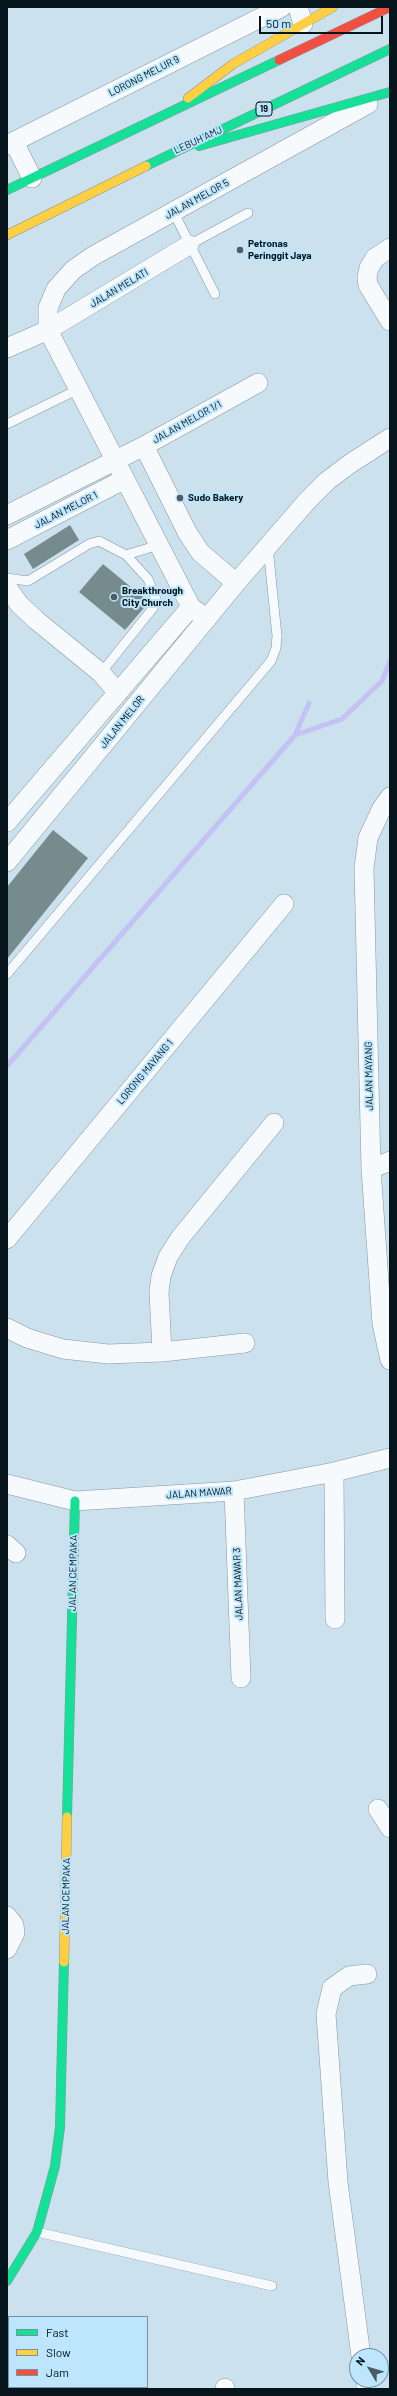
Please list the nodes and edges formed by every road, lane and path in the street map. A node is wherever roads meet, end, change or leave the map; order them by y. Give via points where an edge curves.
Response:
1 (333, 7) edge
2 (390, 7) edge
3 (278, 8) edge
4 (300, 15) edge
5 (390, 49) edge
6 (386, 94) edge
7 (171, 111) junction
8 (10, 144) edge
9 (167, 155) junction
10 (32, 178) junction
11 (7, 190) edge
12 (173, 211) junction
13 (248, 212) dead end
14 (7, 235) edge
15 (190, 246) junction
16 (390, 248) edge
17 (215, 294) dead end
18 (390, 321) edge
19 (48, 330) junction
20 (7, 348) edge
21 (258, 383) dead end
22 (79, 390) junction
23 (7, 424) edge
24 (390, 438) edge
25 (144, 446) junction
26 (115, 460) junction
27 (125, 479) junction
28 (7, 515) edge
29 (7, 540) edge
30 (159, 545) junction
31 (268, 548) junction
32 (126, 555) junction
33 (7, 578) edge
34 (236, 583) junction
35 (7, 588) edge
36 (192, 607) junction
37 (207, 619) junction
38 (101, 673) junction
39 (118, 693) junction
40 (32, 792) junction
41 (390, 797) edge
42 (51, 808) junction
43 (7, 822) edge
44 (7, 862) edge
45 (284, 904) dead end
46 (7, 974) edge
47 (274, 1123) dead end
48 (390, 1161) edge
49 (371, 1169) junction
50 (7, 1239) edge
51 (385, 1291) edge
52 (7, 1328) edge
53 (245, 1343) dead end
54 (162, 1352) junction
55 (390, 1360) edge
56 (390, 1458) edge
57 (334, 1472) junction
58 (7, 1484) edge
59 (234, 1491) junction
60 (75, 1501) junction
61 (335, 1619) dead end
62 (241, 1678) dead end
63 (378, 1809) dead end
64 (390, 1828) edge
65 (7, 1916) edge
66 (7, 1949) edge
67 (367, 1974) dead end
68 (37, 2232) junction
69 (7, 2281) edge
70 (272, 2286) dead end
71 (360, 2348) edge

1 - 4 main road
2 - 7 main road
3 - 8 street, LORONG MELUR 9
4 - 7 main road
5 - 9 main road, LEBUH AMJ / 19
6 - 9 main road
6 - 12 street, JALAN MELOR 5
7 - 10 main road
8 - 10 street
9 - 14 main road, LEBUH AMJ / 19
10 - 11 main road
12 - 15 lane
12 - 19 street, JALAN MELOR 5 via 73,270 56,289 48,308
13 - 15 lane
15 - 17 lane
15 - 19 street, JALAN MELATI
16 - 18 street via 375,258 367,277 368,284
19 - 20 street, JALAN MELATI
19 - 22 street
21 - 25 street, JALAN MELOR 1/1
22 - 23 lane
22 - 26 street
24 - 31 street, JALAN MELOR via 327,481
25 - 26 street, JALAN MELOR 1/1
25 - 34 street via 187,532 200,552
26 - 27 street
26 - 28 street, JALAN MELOR 1/1
27 - 29 street, JALAN MELOR 1
27 - 30 street
30 - 32 lane
30 - 36 street
31 - 34 street, JALAN MELOR
31 - 46 lane via 276,636 276,648 271,661
32 - 33 lane via 99,542 89,544 28,581
32 - 38 lane via 148,579 156,599 153,608
34 - 37 street, JALAN MELOR
35 - 38 street via 36,620
36 - 37 street
36 - 39 street
37 - 42 street, JALAN MELOR
38 - 39 street
39 - 40 street
40 - 42 street
40 - 43 street
41 - 49 street, JALAN MAYANG via 368,838 364,868
42 - 44 street, JALAN MELOR
45 - 50 street, LORONG MAYANG 1
47 - 54 street via 180,1238 168,1257 160,1276
48 - 49 street
49 - 51 street, JALAN MAYANG
51 - 55 street, JALAN MAYANG via 382,1324
52 - 54 street via 27,1338 63,1349 108,1354
53 - 54 street
56 - 57 street, JALAN MAWAR
57 - 59 street, JALAN MAWAR
57 - 61 street
58 - 60 street, JALAN MAWAR
59 - 60 street, JALAN MAWAR
59 - 62 street, JALAN MAWAR 3
60 - 68 main road, JALAN CEMPAKA via 60,2128 55,2166
63 - 64 street
65 - 66 street via 16,1933
67 - 71 street via 349,1976 332,1988 326,2014 338,2182
68 - 69 main road, JALAN CEMPAKA
68 - 70 lane

